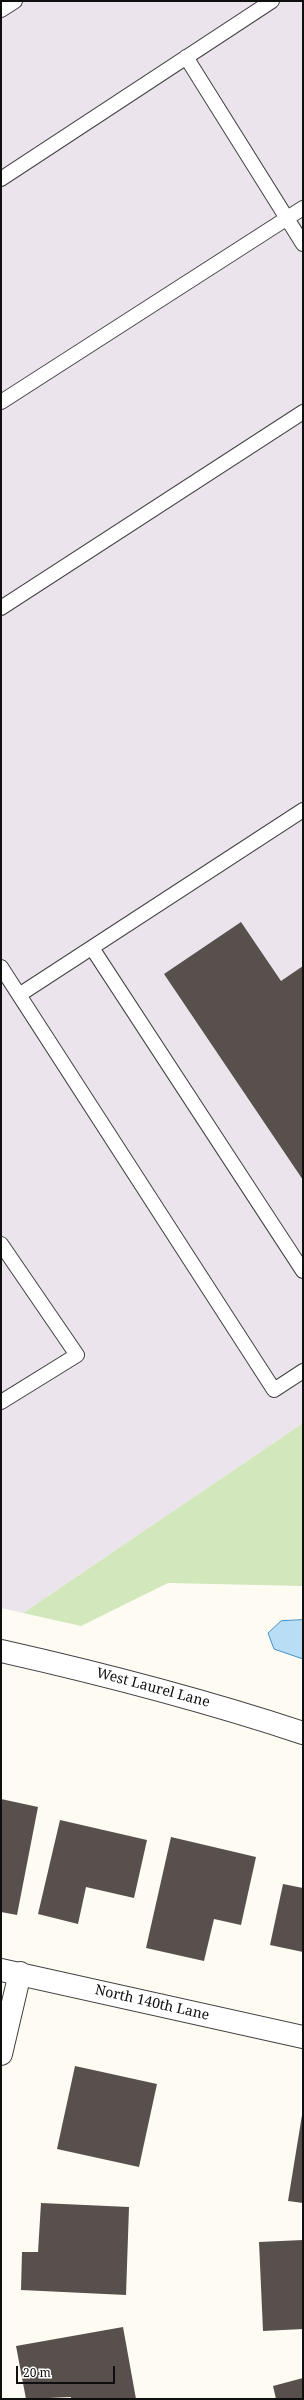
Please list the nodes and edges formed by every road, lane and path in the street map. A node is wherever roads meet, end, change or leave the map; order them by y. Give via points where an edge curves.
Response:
1 (15, 1) edge
2 (272, 1) edge
3 (1, 10) edge
4 (186, 57) junction
5 (1, 179) edge
6 (303, 208) edge
7 (287, 218) junction
8 (303, 244) edge
9 (1, 402) edge
10 (303, 412) edge
11 (1, 608) edge
12 (303, 810) edge
13 (92, 948) junction
14 (2, 969) edge
15 (19, 995) junction
16 (1, 1244) edge
17 (303, 1271) edge
18 (303, 1371) edge
19 (1, 1402) edge
20 (1, 1651) edge
21 (303, 1733) edge
22 (10, 1971) edge
23 (303, 2037) edge
24 (1, 2054) edge

1 - 3 lane
2 - 4 lane
4 - 5 lane
4 - 7 lane
6 - 7 lane
7 - 8 lane
7 - 9 lane
10 - 11 lane
12 - 13 lane
13 - 15 lane
13 - 17 lane
14 - 15 lane
15 - 18 lane via 274,1390
16 - 19 lane via 77,1356
20 - 21 street, West Laurel Lane via 97,1672 215,1704
22 - 23 street, North 140th Lane
22 - 24 street

